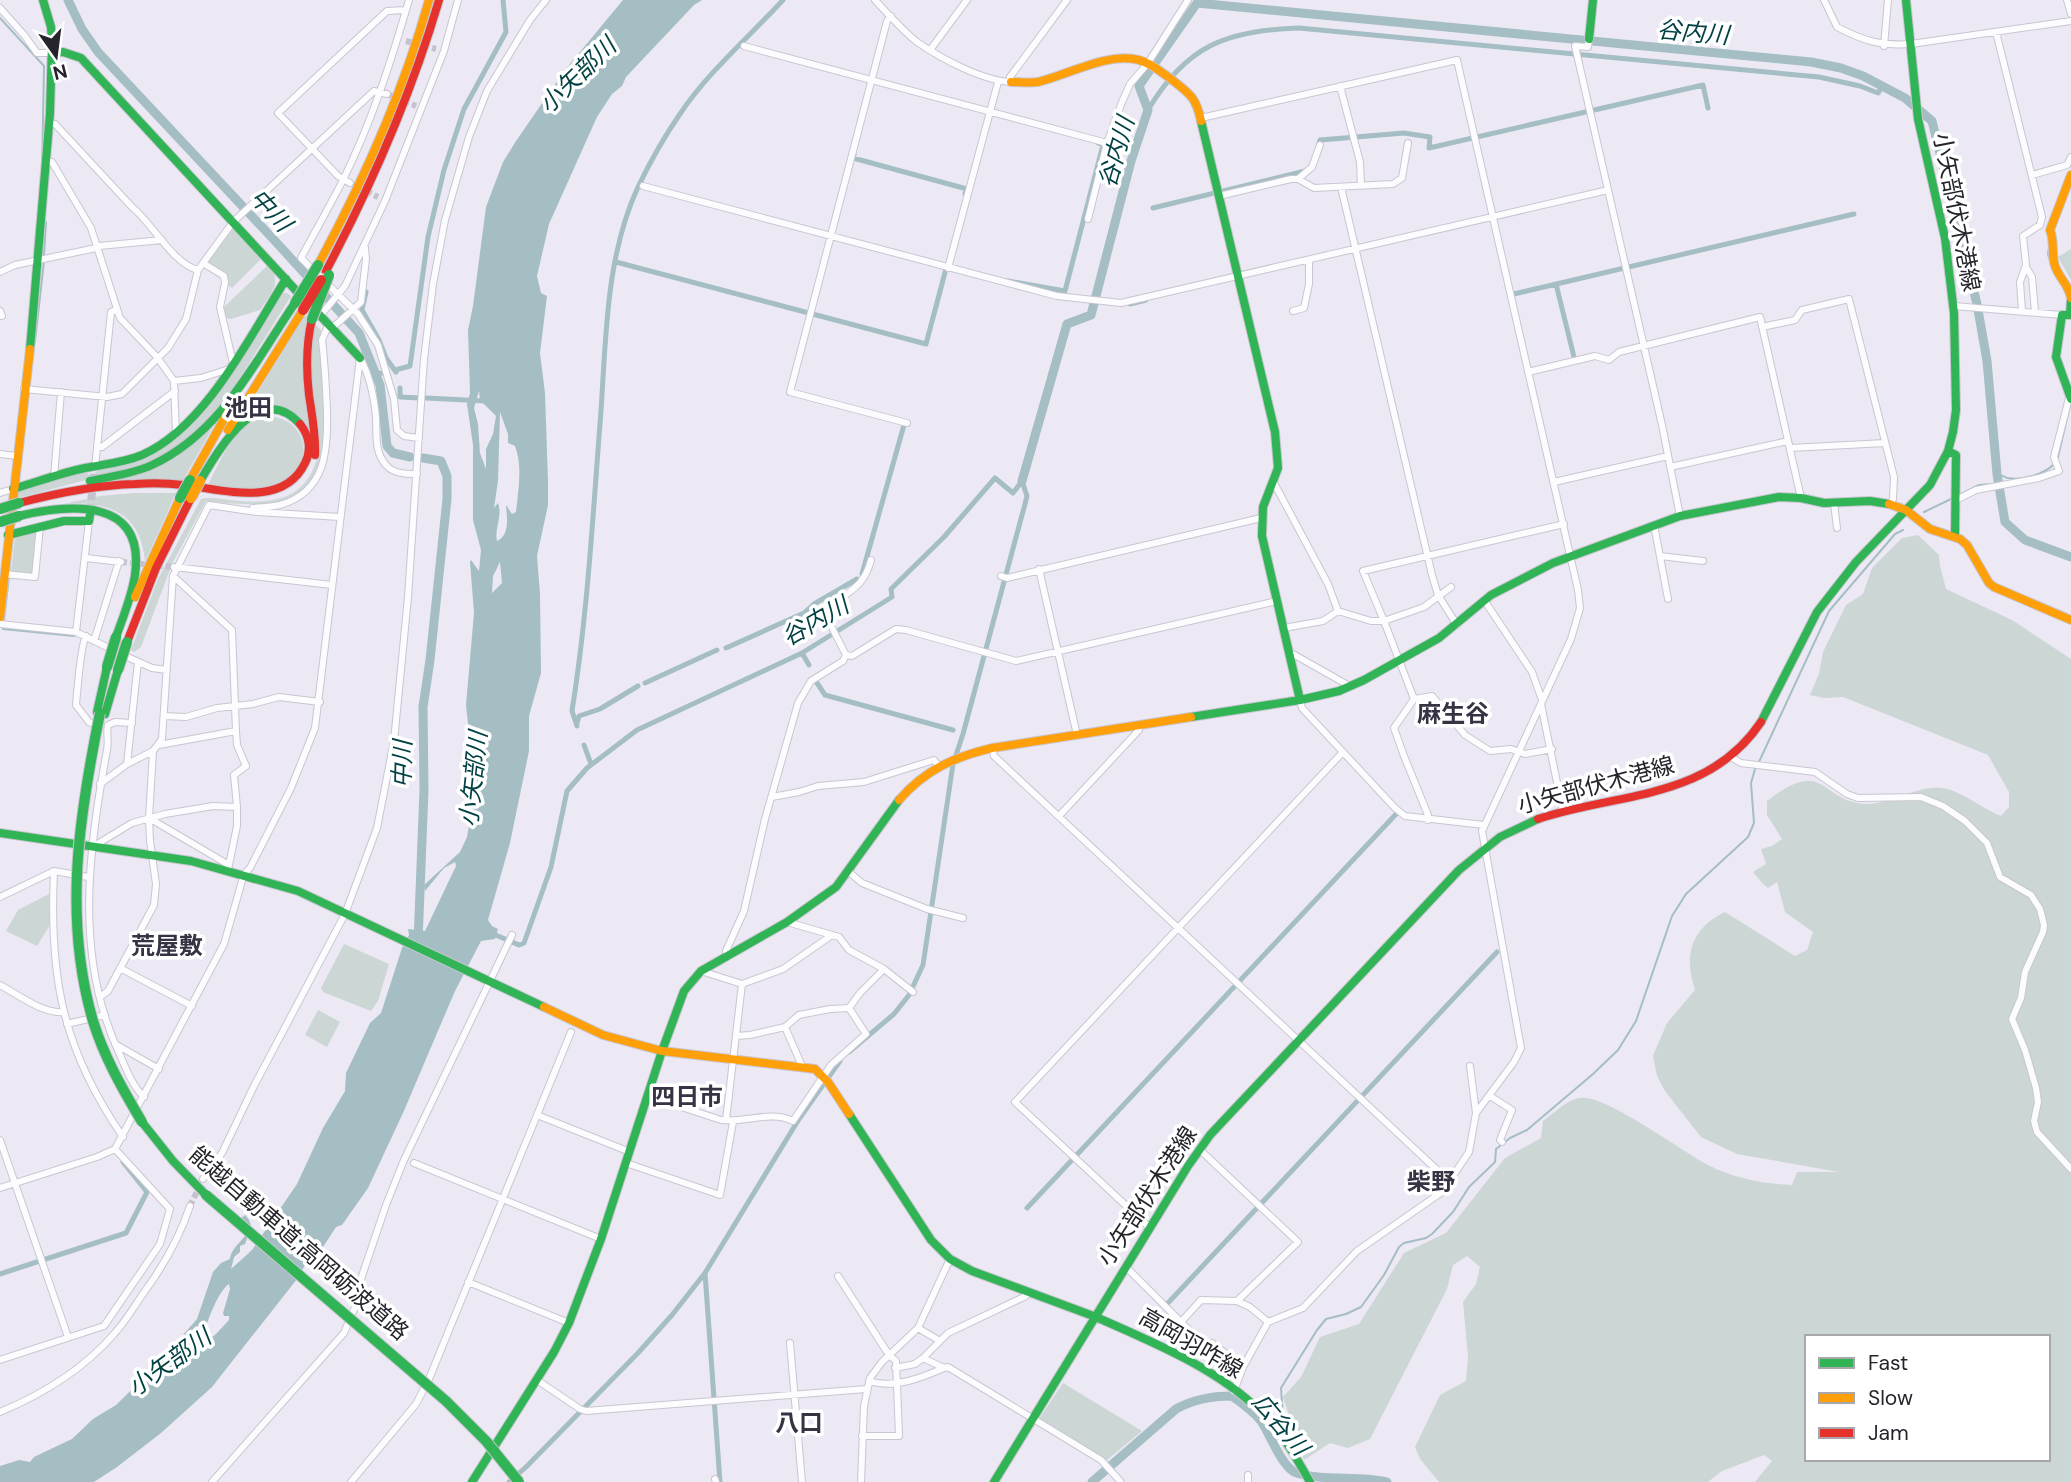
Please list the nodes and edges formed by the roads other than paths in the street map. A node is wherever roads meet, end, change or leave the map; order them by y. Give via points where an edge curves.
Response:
1 (43, 0) edge
2 (409, 0) edge
3 (429, 0) edge
4 (439, 0) edge
5 (458, 0) edge
6 (547, 0) edge
7 (875, 0) edge
8 (967, 0) edge
9 (1067, 0) edge
10 (1188, 0) edge
11 (1593, 0) edge
12 (1825, 0) edge
13 (1888, 0) edge
14 (1906, 0) edge
15 (1912, 0) edge
16 (2067, 0) edge
17 (0, 8) edge
18 (406, 10) junction
19 (0, 14) edge
20 (2071, 14) edge
21 (891, 16) junction
22 (2071, 21) edge
23 (1996, 32) junction
24 (28, 42) junction
25 (1589, 42) joint
26 (1910, 44) junction
27 (744, 46) dead end
28 (1884, 46) junction
29 (436, 49) tunnel mouth
30 (930, 50) junction
31 (444, 51) junction
32 (52, 53) junction
33 (1151, 65) junction
34 (871, 81) junction
35 (998, 82) junction
36 (1011, 82) junction
37 (1340, 86) junction
38 (383, 93) junction
39 (990, 112) junction
40 (1201, 118) junction
41 (48, 124) junction
42 (1107, 143) junction
43 (1408, 143) dead end
44 (1320, 145) dead end
45 (313, 149) junction
46 (2071, 158) edge
47 (46, 161) junction
48 (2032, 175) junction
49 (2071, 175) edge
50 (1298, 179) junction
51 (346, 182) junction
52 (643, 186) dead end
53 (1361, 186) junction
54 (1341, 187) junction
55 (1608, 190) junction
56 (1219, 195) junction
57 (1492, 216) junction
58 (238, 218) junction
59 (1088, 219) dead end
60 (2049, 231) junction
61 (830, 236) junction
62 (162, 240) junction
63 (365, 246) junction
64 (96, 248) junction
65 (1357, 248) junction
66 (40, 260) junction
67 (1309, 260) junction
68 (200, 266) junction
69 (2026, 267) junction
70 (948, 268) junction
71 (325, 271) junction
72 (0, 272) edge
73 (1238, 276) junction
74 (286, 279) junction
75 (337, 297) junction
76 (2071, 298) edge
77 (1954, 306) junction
78 (299, 307) junction
79 (116, 310) junction
80 (1293, 311) dead end
81 (2022, 311) junction
82 (351, 312) junction
83 (2035, 312) junction
84 (319, 315) junction
85 (2067, 315) edge
86 (1762, 327) junction
87 (330, 328) junction
88 (1644, 345) junction
89 (157, 358) junction
90 (360, 358) junction
91 (231, 366) junction
92 (1528, 372) junction
93 (174, 381) junction
94 (24, 389) junction
95 (175, 391) junction
96 (61, 392) junction
97 (102, 397) junction
98 (2070, 398) edge
99 (907, 423) dead end
100 (176, 435) junction
101 (419, 438) junction
102 (1885, 443) junction
103 (1789, 444) junction
104 (97, 446) junction
105 (1948, 450) junction
106 (0, 454) edge
107 (17, 456) junction
108 (1668, 456) junction
109 (1670, 467) junction
110 (95, 471) junction
111 (417, 474) junction
112 (54, 477) junction
113 (195, 480) junction
114 (1554, 482) junction
115 (1274, 484) junction
116 (13, 489) junction
117 (0, 494) edge
118 (1801, 498) junction
119 (1956, 500) junction
120 (1835, 503) junction
121 (1890, 504) junction
122 (0, 508) edge
123 (19, 508) junction
124 (246, 510) junction
125 (1906, 510) junction
126 (0, 516) edge
127 (1680, 516) junction
128 (340, 517) junction
129 (89, 518) joint
130 (1261, 518) junction
131 (0, 522) edge
132 (1564, 524) junction
133 (1654, 525) junction
134 (40, 526) junction
135 (1837, 528) dead end
136 (8, 535) junction
137 (1955, 536) junction
138 (1427, 555) junction
139 (1570, 556) junction
140 (1660, 556) junction
141 (86, 558) junction
142 (871, 560) dead end
143 (1703, 561) dead end
144 (175, 567) junction
145 (1039, 569) junction
146 (4, 574) junction
147 (173, 576) junction
148 (1004, 577) dead end
149 (332, 585) junction
150 (1451, 587) dead end
151 (1438, 595) junction
152 (1668, 599) dead end
153 (1484, 600) junction
154 (1277, 601) junction
155 (1338, 611) junction
156 (0, 617) edge
157 (2071, 620) edge
158 (1384, 621) junction
159 (0, 624) edge
160 (1457, 625) junction
161 (1284, 628) junction
162 (76, 632) junction
163 (86, 636) junction
164 (121, 639) junction
165 (94, 641) junction
166 (845, 652) junction
167 (1058, 652) junction
168 (1290, 655) junction
169 (1399, 661) junction
170 (138, 662) junction
171 (167, 670) junction
172 (1347, 687) junction
173 (1414, 699) junction
174 (1300, 700) junction
175 (320, 702) junction
176 (1542, 702) junction
177 (235, 705) junction
178 (101, 713) junction
179 (164, 716) junction
180 (132, 723) junction
181 (1138, 726) junction
182 (107, 731) junction
183 (236, 731) junction
184 (1077, 735) junction
185 (156, 748) junction
186 (992, 748) junction
187 (1552, 749) junction
188 (1343, 752) junction
189 (1517, 752) junction
190 (1729, 756) junction
191 (127, 764) junction
192 (938, 765) junction
193 (100, 784) junction
194 (772, 797) junction
195 (84, 801) junction
196 (237, 807) junction
197 (1563, 812) junction
198 (1059, 816) junction
199 (149, 818) junction
200 (1428, 820) junction
201 (1484, 825) junction
202 (0, 834) edge
203 (1484, 847) junction
204 (92, 848) junction
205 (154, 857) junction
206 (228, 867) junction
207 (54, 871) junction
208 (849, 872) junction
209 (244, 874) junction
210 (88, 877) junction
211 (0, 897) edge
212 (347, 915) junction
213 (963, 918) dead end
214 (787, 922) junction
215 (1178, 928) junction
216 (512, 935) dead end
217 (832, 935) junction
218 (728, 954) junction
219 (120, 968) junction
220 (884, 969) junction
221 (701, 971) junction
222 (488, 982) junction
223 (742, 984) junction
224 (0, 985) edge
225 (913, 992) dead end
226 (100, 997) junction
227 (192, 1006) junction
228 (849, 1009) junction
229 (63, 1012) junction
230 (105, 1015) junction
231 (66, 1024) junction
232 (785, 1027) junction
233 (571, 1032) dead end
234 (736, 1036) junction
235 (1300, 1040) junction
236 (114, 1044) junction
237 (662, 1052) junction
238 (735, 1059) junction
239 (802, 1066) junction
240 (1470, 1066) dead end
241 (159, 1069) junction
242 (825, 1078) junction
243 (648, 1096) junction
244 (1490, 1096) junction
245 (144, 1097) junction
246 (1476, 1113) junction
247 (537, 1115) junction
248 (730, 1121) junction
249 (123, 1137) junction
250 (0, 1140) edge
251 (1502, 1142) dead end
252 (115, 1149) junction
253 (1199, 1149) junction
254 (628, 1157) junction
255 (414, 1163) dead end
256 (2071, 1169) edge
257 (203, 1179) tunnel mouth
258 (1450, 1182) junction
259 (15, 1183) junction
260 (0, 1188) edge
261 (503, 1200) junction
262 (190, 1206) tunnel mouth
263 (1150, 1228) junction
264 (601, 1239) junction
265 (950, 1259) junction
266 (1126, 1267) junction
267 (838, 1276) dead end
268 (468, 1282) junction
269 (1028, 1292) junction
270 (1237, 1301) junction
271 (1096, 1317) junction
272 (1181, 1322) junction
273 (1268, 1322) junction
274 (569, 1323) junction
275 (918, 1328) junction
276 (68, 1337) junction
277 (940, 1341) junction
278 (790, 1343) dead end
279 (889, 1355) junction
280 (923, 1358) junction
281 (0, 1360) edge
282 (1243, 1367) junction
283 (895, 1368) junction
284 (944, 1368) junction
285 (537, 1380) junction
286 (897, 1382) junction
287 (868, 1385) junction
288 (1234, 1391) junction
289 (794, 1394) junction
290 (0, 1412) edge
291 (1033, 1418) junction
292 (862, 1436) junction
293 (216, 1480) edge
294 (1120, 1481) edge
295 (351, 1482) edge
296 (472, 1482) edge
297 (519, 1482) edge
298 (802, 1482) edge
299 (861, 1482) edge
300 (994, 1482) edge
301 (1310, 1482) edge

1 - 32 main road
2 - 18 street
3 - 71 main road via 386,128
4 - 71 main road via 408,96 378,168
5 - 31 street
6 - 101 street via 487,91 458,171 433,284
7 - 21 street
8 - 30 street
9 - 36 street via 1010,77
10 - 33 street
11 - 25 main road
12 - 28 street via 1837,27
13 - 28 street
14 - 15 street
14 - 26 main road, 小矢部伏木港線
16 - 20 street
17 - 24 street
18 - 38 street via 402,40
18 - 45 street via 387,11 278,113
19 - 24 street
21 - 30 street
21 - 34 street
22 - 23 street
23 - 26 street
23 - 48 street
24 - 32 street via 37,53
25 - 55 street via 1588,47 1575,46
26 - 28 street
26 - 77 main road, 小矢部伏木港線 via 1918,119 1940,210
27 - 34 street
29 - 31 street
30 - 35 street
31 - 63 street
32 - 41 main road
32 - 58 main road via 63,51 81,58
33 - 36 main road via 1119,59 1037,82
33 - 40 main road via 1192,95
33 - 42 street via 1130,84
34 - 39 street
34 - 61 street
35 - 36 street
35 - 39 street
37 - 40 street
37 - 53 street via 1360,162
37 - 57 street via 1457,60
38 - 45 street via 374,92
38 - 51 street
39 - 42 street
39 - 70 street
40 - 56 main road
41 - 47 main road
41 - 62 street via 55,124
42 - 59 street
43 - 53 street via 1399,181
44 - 50 street via 1312,167
45 - 51 street
45 - 58 street
46 - 48 street via 2067,166
47 - 64 street via 51,162 91,228
47 - 66 main road
48 - 60 street
49 - 60 main road
50 - 54 street via 1314,188
50 - 56 street
51 - 75 street via 301,258
52 - 61 street
53 - 54 street
54 - 65 street
55 - 57 street
55 - 88 street
56 - 73 main road
57 - 65 street
57 - 92 street
58 - 68 street
58 - 74 main road
60 - 69 street via 2022,236
60 - 76 main road via 2053,263 2067,282
61 - 70 street
61 - 99 street via 789,392
62 - 64 street
62 - 68 street via 188,267
63 - 75 street
63 - 82 street via 364,287
64 - 66 street
64 - 79 street
65 - 67 street
65 - 138 street
66 - 72 street
66 - 94 main road
67 - 73 street
67 - 80 street via 1304,308
68 - 89 street via 186,319
68 - 91 street via 224,276 220,307
69 - 81 street via 2020,282
69 - 83 street via 2032,277
70 - 73 street via 1075,299 1113,303
71 - 78 main road, bridge
71 - 84 main road, bridge
73 - 115 main road via 1275,432 1279,456
74 - 84 main road
74 - 91 main road
75 - 82 street
75 - 84 street
76 - 85 main road
77 - 81 street
77 - 105 main road, 小矢部伏木港線 via 1956,410
78 - 113 main road
78 - 123 main road via 225,408 186,446 142,469 65,487
79 - 89 street
79 - 97 street via 111,312
81 - 83 street
82 - 87 street
82 - 101 street via 378,345 394,399 397,430
83 - 85 street
84 - 87 main road
84 - 123 main road via 307,349 316,451 309,472 293,488 254,499 172,489 118,490
85 - 98 main road via 2056,357
86 - 88 street via 1759,317
86 - 102 street via 1795,320 1802,310 1849,299
86 - 103 street
87 - 90 main road
87 - 124 street via 323,340 327,440 323,468 309,487 281,505
88 - 92 street via 1609,360 1595,356
88 - 108 street
89 - 93 street
89 - 97 street via 122,394
90 - 111 street via 372,390 377,448 387,467
90 - 128 street
91 - 93 street
91 - 100 main road via 201,411
92 - 114 street
93 - 95 street
94 - 96 street
94 - 107 main road
95 - 100 street
95 - 104 street via 102,447
96 - 97 street
96 - 112 street
97 - 104 street
98 - 119 street via 2055,461 2059,471 1976,490
100 - 110 main road via 138,457
101 - 111 street
102 - 103 street
102 - 121 street via 1894,477
103 - 109 street
103 - 118 street
104 - 110 street
105 - 119 main road via 1955,455
105 - 125 main road, 小矢部伏木港線 via 1930,485
106 - 107 street
107 - 116 main road
108 - 109 street
108 - 114 street
109 - 127 street
110 - 112 main road via 88,467
111 - 212 street via 394,741 377,828
112 - 116 main road
113 - 123 main road via 251,415 282,411 305,431 309,452 305,466 296,478 276,489 248,493 136,483 84,488
113 - 164 main road, bridge
114 - 132 street
115 - 130 main road
115 - 155 street
116 - 117 street
116 - 136 main road
118 - 120 main road
118 - 127 main road via 1779,497
119 - 137 main road
120 - 121 main road
120 - 135 street
121 - 125 main road
122 - 123 main road, bridge
123 - 126 main road
123 - 131 main road, bridge
123 - 164 main road via 88,507 106,511 126,529 136,565
124 - 128 street
124 - 144 street via 209,505
125 - 137 main road via 1930,529
125 - 190 main road, 小矢部伏木港線 via 1817,613 1770,710
127 - 133 main road
128 - 149 street
129 - 134 main road
129 - 141 street
130 - 145 street
130 - 154 main road
132 - 138 street
132 - 139 street
133 - 139 main road
133 - 140 street
134 - 136 main road
134 - 146 street via 35,577
136 - 146 main road
137 - 157 main road via 1968,545 1994,587
138 - 151 street
138 - 158 street via 1363,570
139 - 153 main road
139 - 176 street via 1580,608
140 - 143 street
140 - 152 street
141 - 162 street
141 - 165 street via 120,561
142 - 166 street via 864,579 826,611
144 - 147 street
144 - 149 street
145 - 148 street
145 - 167 street
146 - 156 main road
147 - 171 street
147 - 177 street via 232,630
149 - 175 street
150 - 151 street
151 - 158 street via 1424,607
151 - 160 street
153 - 160 main road
153 - 176 street via 1532,672
154 - 161 main road
154 - 167 street
155 - 158 street
155 - 161 street via 1323,621
158 - 169 street
159 - 162 street
160 - 169 main road
161 - 168 main road
162 - 163 street
163 - 165 street
163 - 182 street via 76,705 89,722
164 - 178 main road, bridge
165 - 170 street
166 - 167 street via 852,656 896,629 1016,661
166 - 194 street via 843,661 811,681 798,703
167 - 184 street
168 - 172 street
168 - 174 main road
169 - 172 main road
169 - 173 street
170 - 171 street
170 - 180 street
171 - 179 street
172 - 174 main road
173 - 189 street via 1432,696 1465,735 1489,751
173 - 200 street via 1394,728
174 - 181 main road
174 - 188 street via 1302,708
175 - 177 street via 279,697
175 - 209 street via 315,728 291,788
176 - 187 street
176 - 189 street
177 - 179 street via 186,717
177 - 183 street
178 - 195 main road, 能越自動車道;高岡砺波道路, bridge
178 - 195 main road, 能越自動車道;高岡砺波道路, bridge
179 - 185 street
180 - 182 street via 108,724
180 - 191 street
181 - 184 main road
181 - 198 street
182 - 193 street
183 - 185 street
183 - 196 street via 246,766 234,775
184 - 186 main road
185 - 191 street
185 - 199 street
186 - 192 main road
186 - 198 street via 994,756
187 - 189 street
187 - 197 street
188 - 200 street via 1395,808 1405,816
188 - 215 street
189 - 201 street
190 - 197 main road, 小矢部伏木港線 via 1683,785
190 - 256 street via 1741,764 1815,772 1858,798 1914,795 1943,806 1987,843 2000,877 2031,895 2040,909 2043,932 2025,972 2012,1020 2036,1088 2034,1125
191 - 193 street
192 - 194 street via 934,760 864,782
192 - 208 main road via 900,799
193 - 204 street
194 - 218 street via 744,911
195 - 297 main road, 能越自動車道;高岡砺波道路, bridge via 75,905 81,977 98,1042 142,1122 206,1195 446,1401
196 - 199 street via 213,806
196 - 206 street
197 - 203 main road, 小矢部伏木港線 via 1530,821
198 - 215 street
199 - 204 street via 132,822
199 - 205 street
199 - 206 street
200 - 201 street
201 - 203 street
202 - 204 main road
203 - 235 main road, 小矢部伏木港線
203 - 244 street via 1521,1048
204 - 205 main road
204 - 210 street
205 - 206 main road
205 - 219 street via 154,905
206 - 209 main road
207 - 210 street
207 - 211 street
207 - 229 street via 51,923
208 - 213 street via 862,883
208 - 214 main road via 824,897
209 - 212 main road via 298,891
209 - 227 street via 224,944
210 - 226 street via 90,943
212 - 222 main road
212 - 257 street via 222,1153
214 - 217 street
214 - 218 main road
215 - 235 street
215 - 263 street via 1015,1102
216 - 222 street
217 - 220 street
217 - 223 street via 783,970
218 - 221 main road
219 - 226 street via 108,992
219 - 227 street
220 - 225 street
220 - 228 street
221 - 223 street
221 - 237 main road via 684,992
222 - 237 main road via 603,1035
222 - 293 street via 404,1160 344,1333
223 - 234 street
224 - 229 street
226 - 230 street
227 - 241 street
228 - 232 street via 799,1015
228 - 242 street via 866,1034 850,1046
229 - 231 street
230 - 231 street
230 - 236 street
231 - 249 street via 81,1067
232 - 234 street
232 - 239 street
233 - 247 street
234 - 238 street
235 - 253 main road, 小矢部伏木港線
235 - 258 street
236 - 241 street
236 - 245 street
237 - 238 main road
237 - 243 main road
238 - 239 main road
238 - 248 street
239 - 242 main road
240 - 246 street
241 - 245 street
242 - 248 street via 793,1121 780,1116
242 - 265 main road via 931,1240
243 - 248 street
243 - 254 main road
244 - 246 street
244 - 251 street via 1512,1110
245 - 249 street
246 - 258 street via 1469,1152
247 - 254 street
247 - 261 street
248 - 254 street via 720,1195 666,1178
249 - 252 street
250 - 259 street
252 - 259 street
252 - 276 street via 170,1209 160,1244 104,1326
253 - 263 main road, 小矢部伏木港線
253 - 270 street via 1298,1242
254 - 264 main road
255 - 261 street
258 - 273 street via 1357,1251 1303,1308
259 - 260 street
259 - 276 street
261 - 264 street
261 - 268 street
262 - 290 street via 154,1278 115,1334 51,1387
263 - 266 main road, 小矢部伏木港線
264 - 274 main road
265 - 269 main road, 高岡羽咋線
265 - 275 street
266 - 271 main road, 小矢部伏木港線
266 - 272 street
267 - 279 street
268 - 274 street
268 - 295 street via 416,1404
269 - 271 main road, 高岡羽咋線
269 - 277 street
270 - 272 street via 1201,1300
270 - 273 street
271 - 288 main road, 高岡羽咋線 via 1139,1336
271 - 291 main road, 小矢部伏木港線
272 - 282 street via 1201,1342 1212,1343
273 - 282 street
274 - 285 main road
275 - 277 street
275 - 279 street
276 - 281 street
277 - 280 street
278 - 289 street
279 - 283 street via 896,1361
279 - 287 street
280 - 283 street
280 - 284 street
282 - 288 street
283 - 286 street
284 - 286 street
284 - 291 street
285 - 289 street via 586,1410
285 - 296 main road
286 - 287 street
286 - 292 street via 899,1436
287 - 289 street
287 - 292 street
288 - 301 main road, 高岡羽咋線 via 1259,1411
289 - 298 street
291 - 294 street via 1101,1460
291 - 300 main road, 小矢部伏木港線
292 - 299 street

